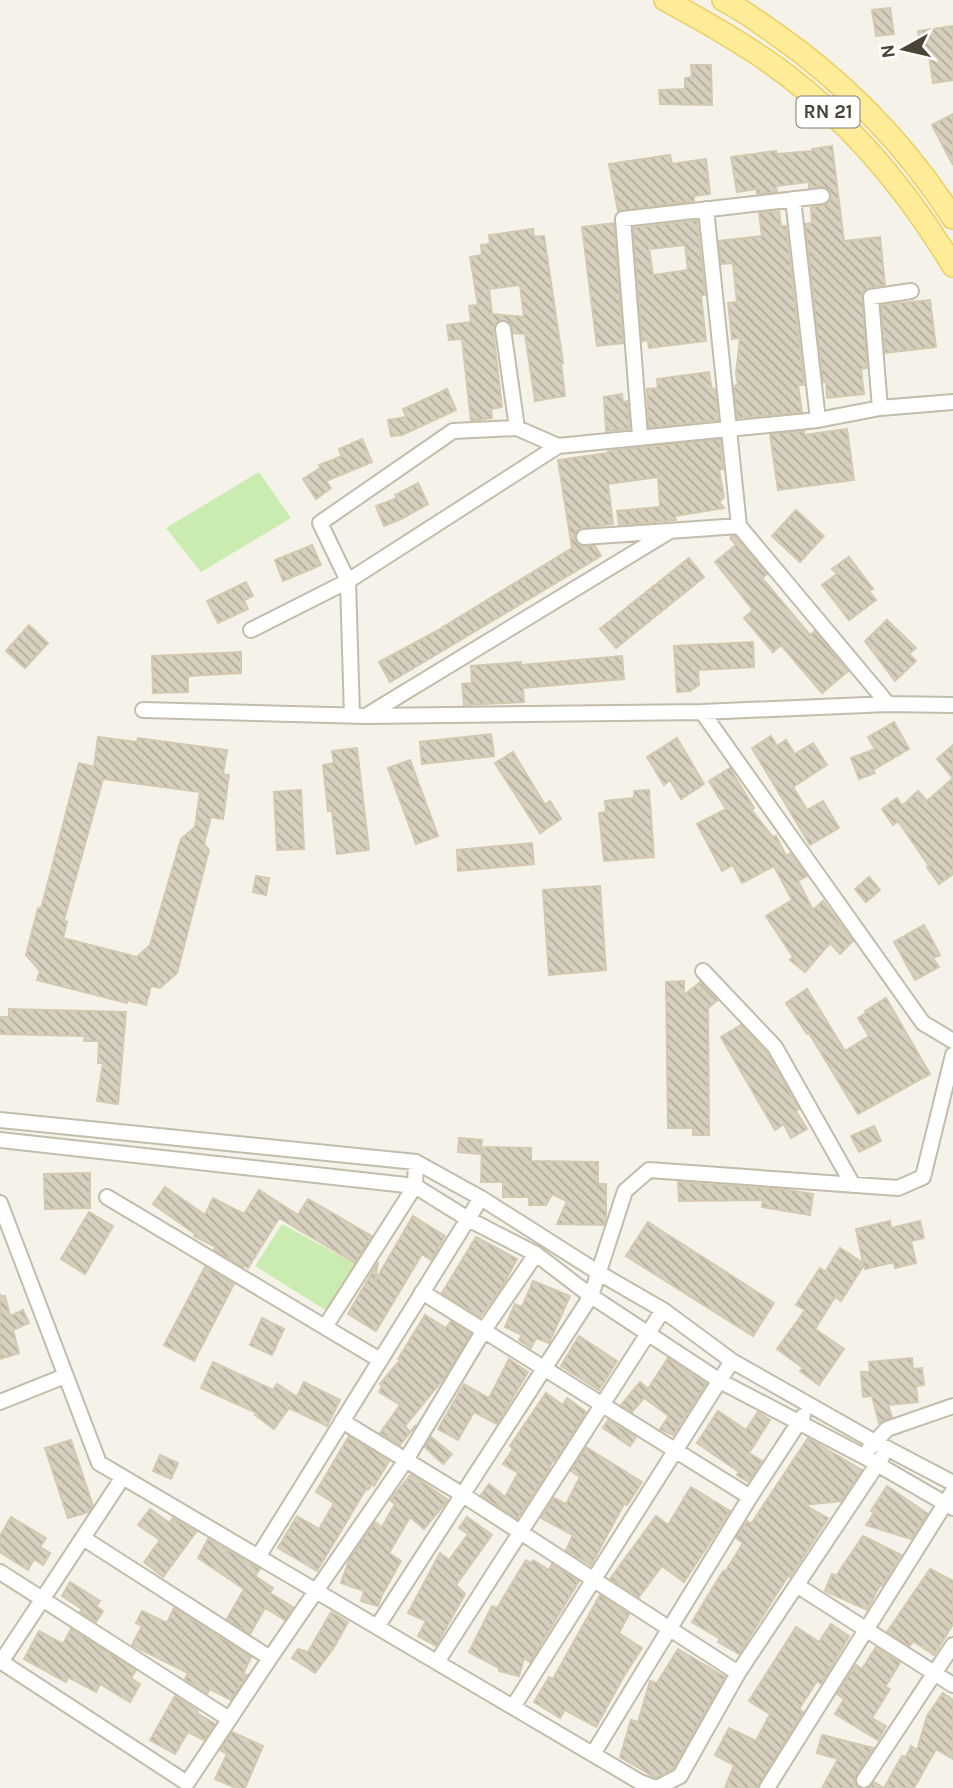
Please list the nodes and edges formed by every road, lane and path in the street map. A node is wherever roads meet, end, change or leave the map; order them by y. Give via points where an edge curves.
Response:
1 (665, 0) edge
2 (723, 0) edge
3 (822, 196) dead end
4 (793, 199) junction
5 (706, 209) junction
6 (953, 218) edge
7 (953, 266) edge
8 (911, 291) dead end
9 (503, 329) dead end
10 (953, 402) edge
11 (880, 408) junction
12 (818, 420) junction
13 (517, 428) junction
14 (729, 428) junction
15 (640, 436) junction
16 (558, 446) junction
17 (739, 526) junction
18 (670, 531) junction
19 (584, 537) dead end
20 (348, 581) junction
21 (251, 630) dead end
22 (888, 704) junction
23 (953, 705) edge
24 (143, 710) dead end
25 (702, 712) junction
26 (359, 716) junction
27 (703, 971) dead end
28 (953, 1041) edge
29 (953, 1055) edge
30 (0, 1120) edge
31 (0, 1140) edge
32 (416, 1161) junction
33 (853, 1185) junction
34 (415, 1186) junction
35 (107, 1197) dead end
36 (481, 1198) junction
37 (0, 1203) edge
38 (468, 1219) junction
39 (536, 1254) junction
40 (599, 1273) junction
41 (422, 1292) junction
42 (591, 1296) junction
43 (663, 1310) junction
44 (325, 1327) junction
45 (484, 1330) junction
46 (648, 1334) junction
47 (380, 1360) junction
48 (733, 1361) junction
49 (545, 1368) junction
50 (65, 1376) junction
51 (720, 1381) junction
52 (0, 1402) edge
53 (602, 1405) junction
54 (810, 1406) junction
55 (953, 1406) edge
56 (342, 1421) junction
57 (799, 1422) junction
58 (881, 1446) junction
59 (675, 1451) junction
60 (863, 1456) junction
61 (406, 1460) junction
62 (877, 1465) junction
63 (123, 1477) junction
64 (953, 1483) edge
65 (463, 1495) junction
66 (750, 1497) junction
67 (950, 1501) edge
68 (519, 1533) junction
69 (83, 1538) junction
70 (258, 1557) junction
71 (0, 1572) edge
72 (593, 1581) junction
73 (798, 1586) junction
74 (316, 1591) junction
75 (42, 1600) junction
76 (377, 1627) junction
77 (671, 1630) junction
78 (866, 1630) junction
79 (953, 1645) edge
80 (270, 1658) junction
81 (1, 1662) edge
82 (437, 1662) junction
83 (738, 1673) junction
84 (934, 1674) junction
85 (953, 1685) edge
86 (513, 1707) junction
87 (229, 1719) junction
88 (593, 1754) junction
89 (864, 1780) dead end
90 (657, 1788) edge
91 (766, 1788) edge

1 - 7 main road, RN 21 via 785,73 841,123 910,201
2 - 6 main road, RN 21 via 799,50 862,105 918,168
3 - 4 street
4 - 5 street
4 - 12 street
5 - 14 street
5 - 15 street via 622,219
8 - 11 street via 871,297
9 - 13 street
10 - 11 street
11 - 12 street
12 - 14 street
13 - 16 street
13 - 20 street via 453,431 320,523
14 - 15 street
14 - 17 street
15 - 16 street
16 - 20 street
17 - 18 street
17 - 22 street
18 - 19 street
18 - 26 street
20 - 21 street
20 - 26 street
22 - 23 street
22 - 25 street
24 - 26 street
25 - 26 street
25 - 28 street via 923,1023
27 - 33 street via 775,1047
29 - 33 street via 923,1177 898,1188
30 - 32 street
31 - 34 street
32 - 34 street
32 - 36 street
33 - 40 street via 649,1170 625,1191
34 - 38 street
34 - 44 street
35 - 44 street
36 - 38 street
36 - 40 street
37 - 50 street
38 - 39 street
38 - 41 street
39 - 42 street
39 - 45 street
40 - 42 street
40 - 43 street
41 - 45 street
41 - 47 street
42 - 46 street
42 - 49 street
43 - 46 street
43 - 48 street
44 - 47 street
45 - 49 street
45 - 61 street
46 - 51 street
46 - 53 street
47 - 56 street
48 - 51 street
48 - 54 street
49 - 53 street
49 - 65 street
50 - 52 street
50 - 63 street via 99,1463
51 - 57 street
51 - 59 street
53 - 59 street
53 - 68 street
54 - 57 street
54 - 58 street
55 - 58 street via 887,1429
56 - 61 street
56 - 70 street
57 - 60 street
57 - 66 street
58 - 60 street
58 - 62 street
58 - 64 street
59 - 66 street
59 - 72 street
60 - 62 street
61 - 65 street
61 - 74 street
62 - 67 street
62 - 73 street
63 - 69 street
63 - 70 street
65 - 68 street
65 - 76 street
66 - 77 street
67 - 78 street
68 - 72 street
68 - 82 street
69 - 75 street
69 - 80 street
70 - 74 street
71 - 75 street
72 - 77 street
72 - 86 street
73 - 78 street
73 - 83 street
74 - 76 street
74 - 80 street
75 - 81 street
75 - 87 street
76 - 82 street
77 - 83 street
77 - 88 street
78 - 84 street
78 - 91 street
79 - 84 street
80 - 87 street
81 - 87 street via 187,1783
82 - 86 street
83 - 90 street via 680,1776
84 - 85 street
84 - 89 street
86 - 88 street
88 - 90 street

